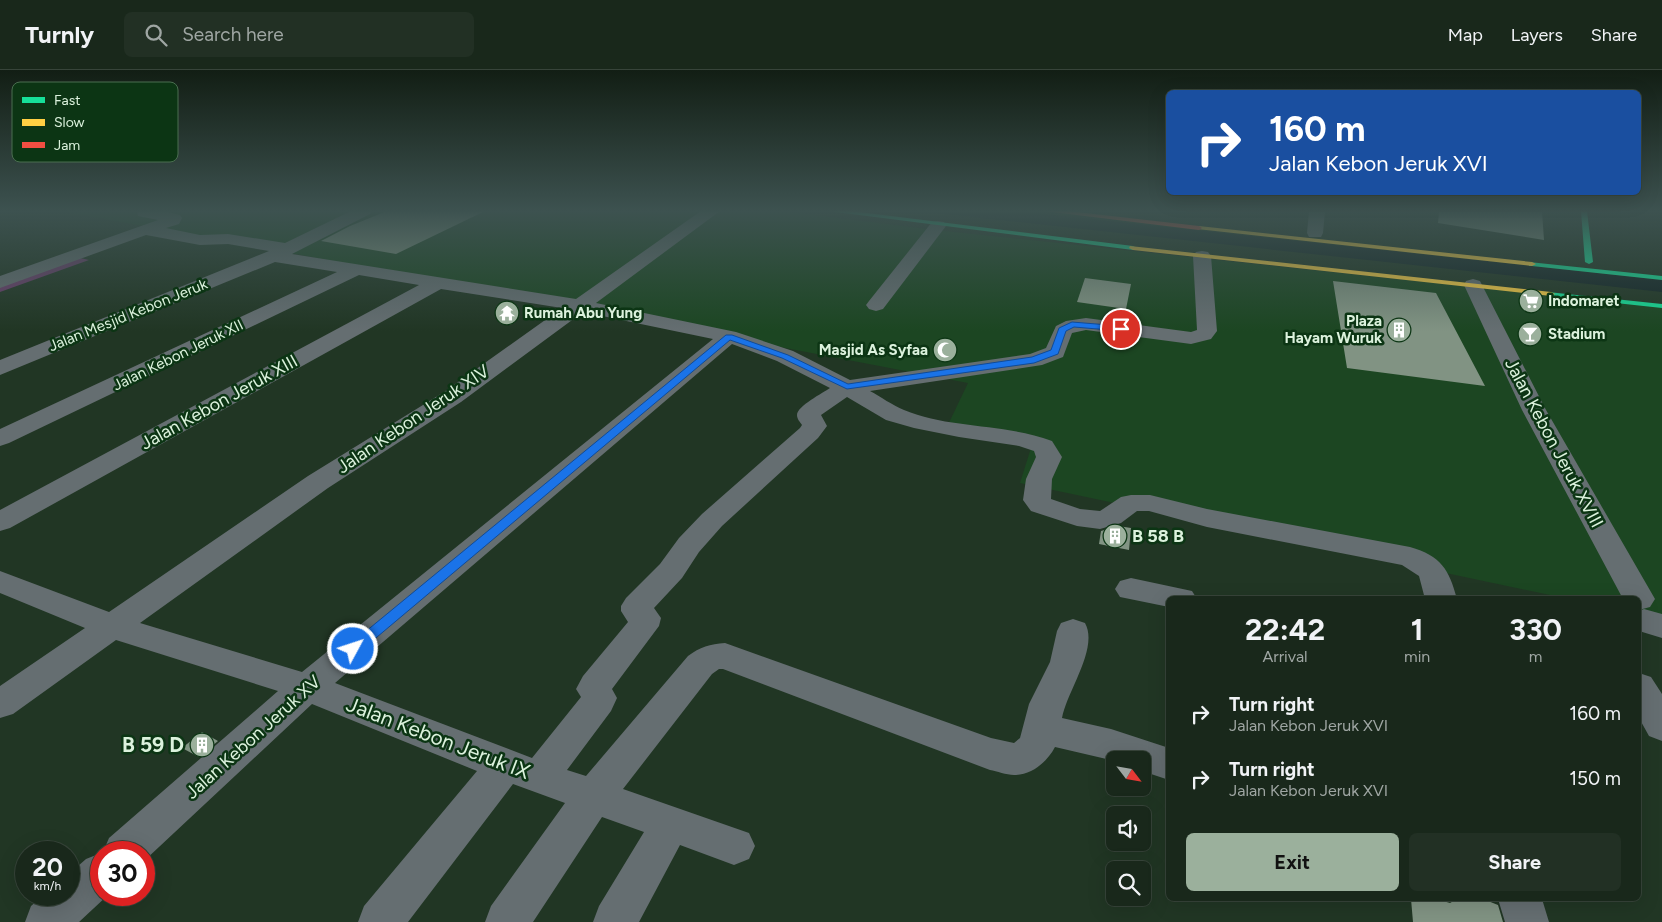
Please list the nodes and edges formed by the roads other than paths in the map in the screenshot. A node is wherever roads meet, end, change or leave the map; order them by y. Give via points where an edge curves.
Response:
1 (87, 251) edge
2 (275, 251) edge
3 (655, 251) edge
4 (919, 251) edge
5 (1156, 251) edge
6 (1431, 251) edge
7 (1483, 251) edge
8 (1588, 251) edge
9 (280, 252) junction
10 (1202, 256) junction
11 (1589, 262) junction
12 (356, 270) junction
13 (1662, 270) edge
14 (1662, 278) edge
15 (0, 282) edge
16 (437, 283) junction
17 (1473, 286) junction
18 (578, 305) junction
19 (876, 305) dead end
20 (1662, 306) edge
21 (729, 336) junction
22 (0, 368) edge
23 (847, 387) junction
24 (0, 438) edge
25 (0, 522) edge
26 (0, 581) edge
27 (1131, 589) dead end
28 (1167, 596) edge
29 (1440, 596) edge
30 (1634, 596) edge
31 (114, 627) junction
32 (1073, 631) dead end
33 (307, 687) junction
34 (1641, 690) edge
35 (0, 704) edge
36 (1662, 726) edge
37 (1042, 729) junction
38 (1166, 763) edge
39 (522, 771) junction
40 (594, 797) junction
41 (671, 823) junction
42 (136, 841) edge
43 (734, 846) dead end
44 (90, 883) edge
45 (1521, 901) edge
46 (47, 922) edge
47 (380, 922) edge
48 (507, 922) edge
49 (615, 922) edge
50 (1527, 922) edge

1 - 15 street
2 - 9 street
3 - 18 street, Jalan Kebon Jeruk XIV
4 - 19 street
5 - 10 main road
6 - 14 main road
7 - 11 main road
8 - 11 main road
9 - 12 street
9 - 22 street, Jalan Mesjid Kebon Jeruk
10 - 17 main road
10 - 23 street via 1207,331 1204,335 1191,338 1086,324 1072,325 1062,330 1054,352 1034,360
11 - 13 main road
12 - 16 street
12 - 24 street, Jalan Kebon Jeruk XII
16 - 18 street
16 - 25 street, Jalan Kebon Jeruk XIII
17 - 20 main road
17 - 30 street, Jalan Kebon Jeruk XVIII via 1534,410
18 - 21 street
18 - 31 street, Jalan Kebon Jeruk XIV via 471,384 189,570
21 - 23 street via 785,356
21 - 33 street, Jalan Kebon Jeruk XV
23 - 29 street via 895,415 932,425 1024,439 1043,446 1049,456 1039,479 1038,502 1077,517 1100,520 1111,517 1131,503 1150,503 1208,518 1410,558 1425,564 1435,573
23 - 39 street via 809,412 815,426 809,433 712,520 671,571 637,606 637,611 645,618 643,626 595,686 598,701
26 - 31 street, Jalan Kebon Jeruk IX
27 - 28 street
31 - 33 street, Jalan Kebon Jeruk IX
31 - 35 street, Jalan Kebon Jeruk XIV
32 - 37 street via 1067,662 1047,704
33 - 39 street, Jalan Kebon Jeruk IX
33 - 42 street, Jalan Kebon Jeruk XV
34 - 36 street
37 - 38 street via 1111,744
37 - 40 street via 1036,747 1025,756 1014,759 1002,757 718,655 700,665
39 - 40 street, Jalan Kebon Jeruk IX
39 - 47 street
40 - 41 street, Jalan Kebon Jeruk IX
40 - 48 street
41 - 43 street, Jalan Kebon Jeruk IX
41 - 49 street
44 - 46 street
45 - 50 street

